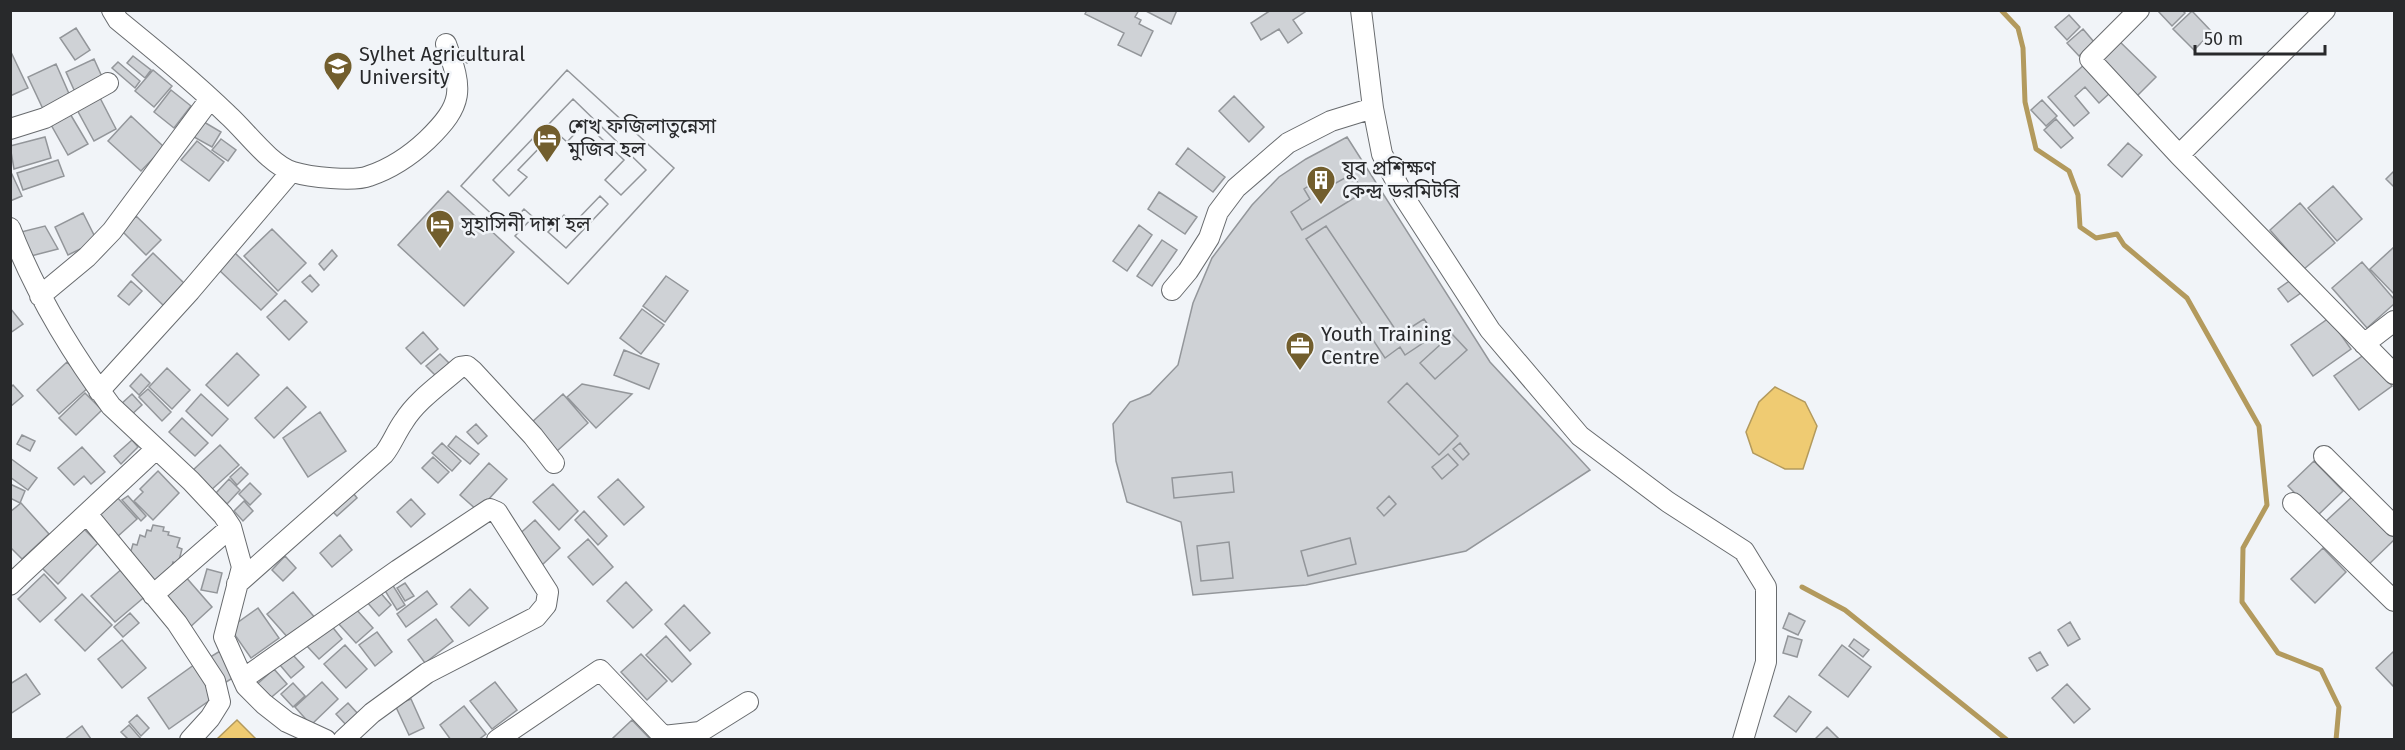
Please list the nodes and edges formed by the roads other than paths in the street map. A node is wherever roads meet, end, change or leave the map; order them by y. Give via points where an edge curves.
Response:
1 (112, 10) edge
2 (1361, 10) edge
3 (2139, 10) edge
4 (2325, 10) edge
5 (446, 44) dead end
6 (108, 83) dead end
7 (210, 99) junction
8 (1373, 108) junction
9 (10, 129) edge
10 (2179, 155) junction
11 (291, 172) junction
12 (10, 228) edge
13 (1172, 290) dead end
14 (40, 296) junction
15 (2394, 321) edge
16 (2364, 344) junction
17 (2394, 374) edge
18 (99, 391) junction
19 (156, 449) junction
20 (2324, 456) dead end
21 (554, 463) dead end
22 (2293, 503) dead end
23 (87, 514) junction
24 (2394, 526) edge
25 (231, 527) junction
26 (237, 584) junction
27 (10, 585) edge
28 (153, 595) junction
29 (2394, 601) edge
30 (243, 680) junction
31 (748, 702) dead end
32 (190, 740) edge
33 (326, 740) edge
34 (343, 740) edge
35 (497, 740) edge
36 (1743, 740) edge

1 - 7 street via 118,20
2 - 8 street
3 - 10 street via 2090,59
4 - 10 street
5 - 11 street via 458,77 455,106 441,127 417,149 367,177 328,178
6 - 9 street via 45,118
7 - 11 street
7 - 14 street via 112,231
8 - 13 street via 1331,121 1288,143 1236,188 1218,212 1209,238
8 - 36 street via 1382,154 1404,197 1490,330 1580,436 1668,502 1744,551 1766,587 1766,662
10 - 16 street
11 - 18 street
12 - 14 street
14 - 18 street
15 - 16 street
16 - 17 street
18 - 19 street
19 - 23 street
19 - 25 street
20 - 24 street
21 - 26 street via 473,371 467,366 460,367 403,421 384,454
22 - 29 street
23 - 27 street
23 - 28 street
25 - 26 street via 242,567
25 - 28 street
26 - 30 street via 224,637
28 - 32 street via 177,623 215,681 220,702
30 - 33 street via 287,722
30 - 34 street via 490,509 497,512 548,592 546,605 536,617 427,673 372,713
31 - 35 street via 700,732 663,736 600,670

